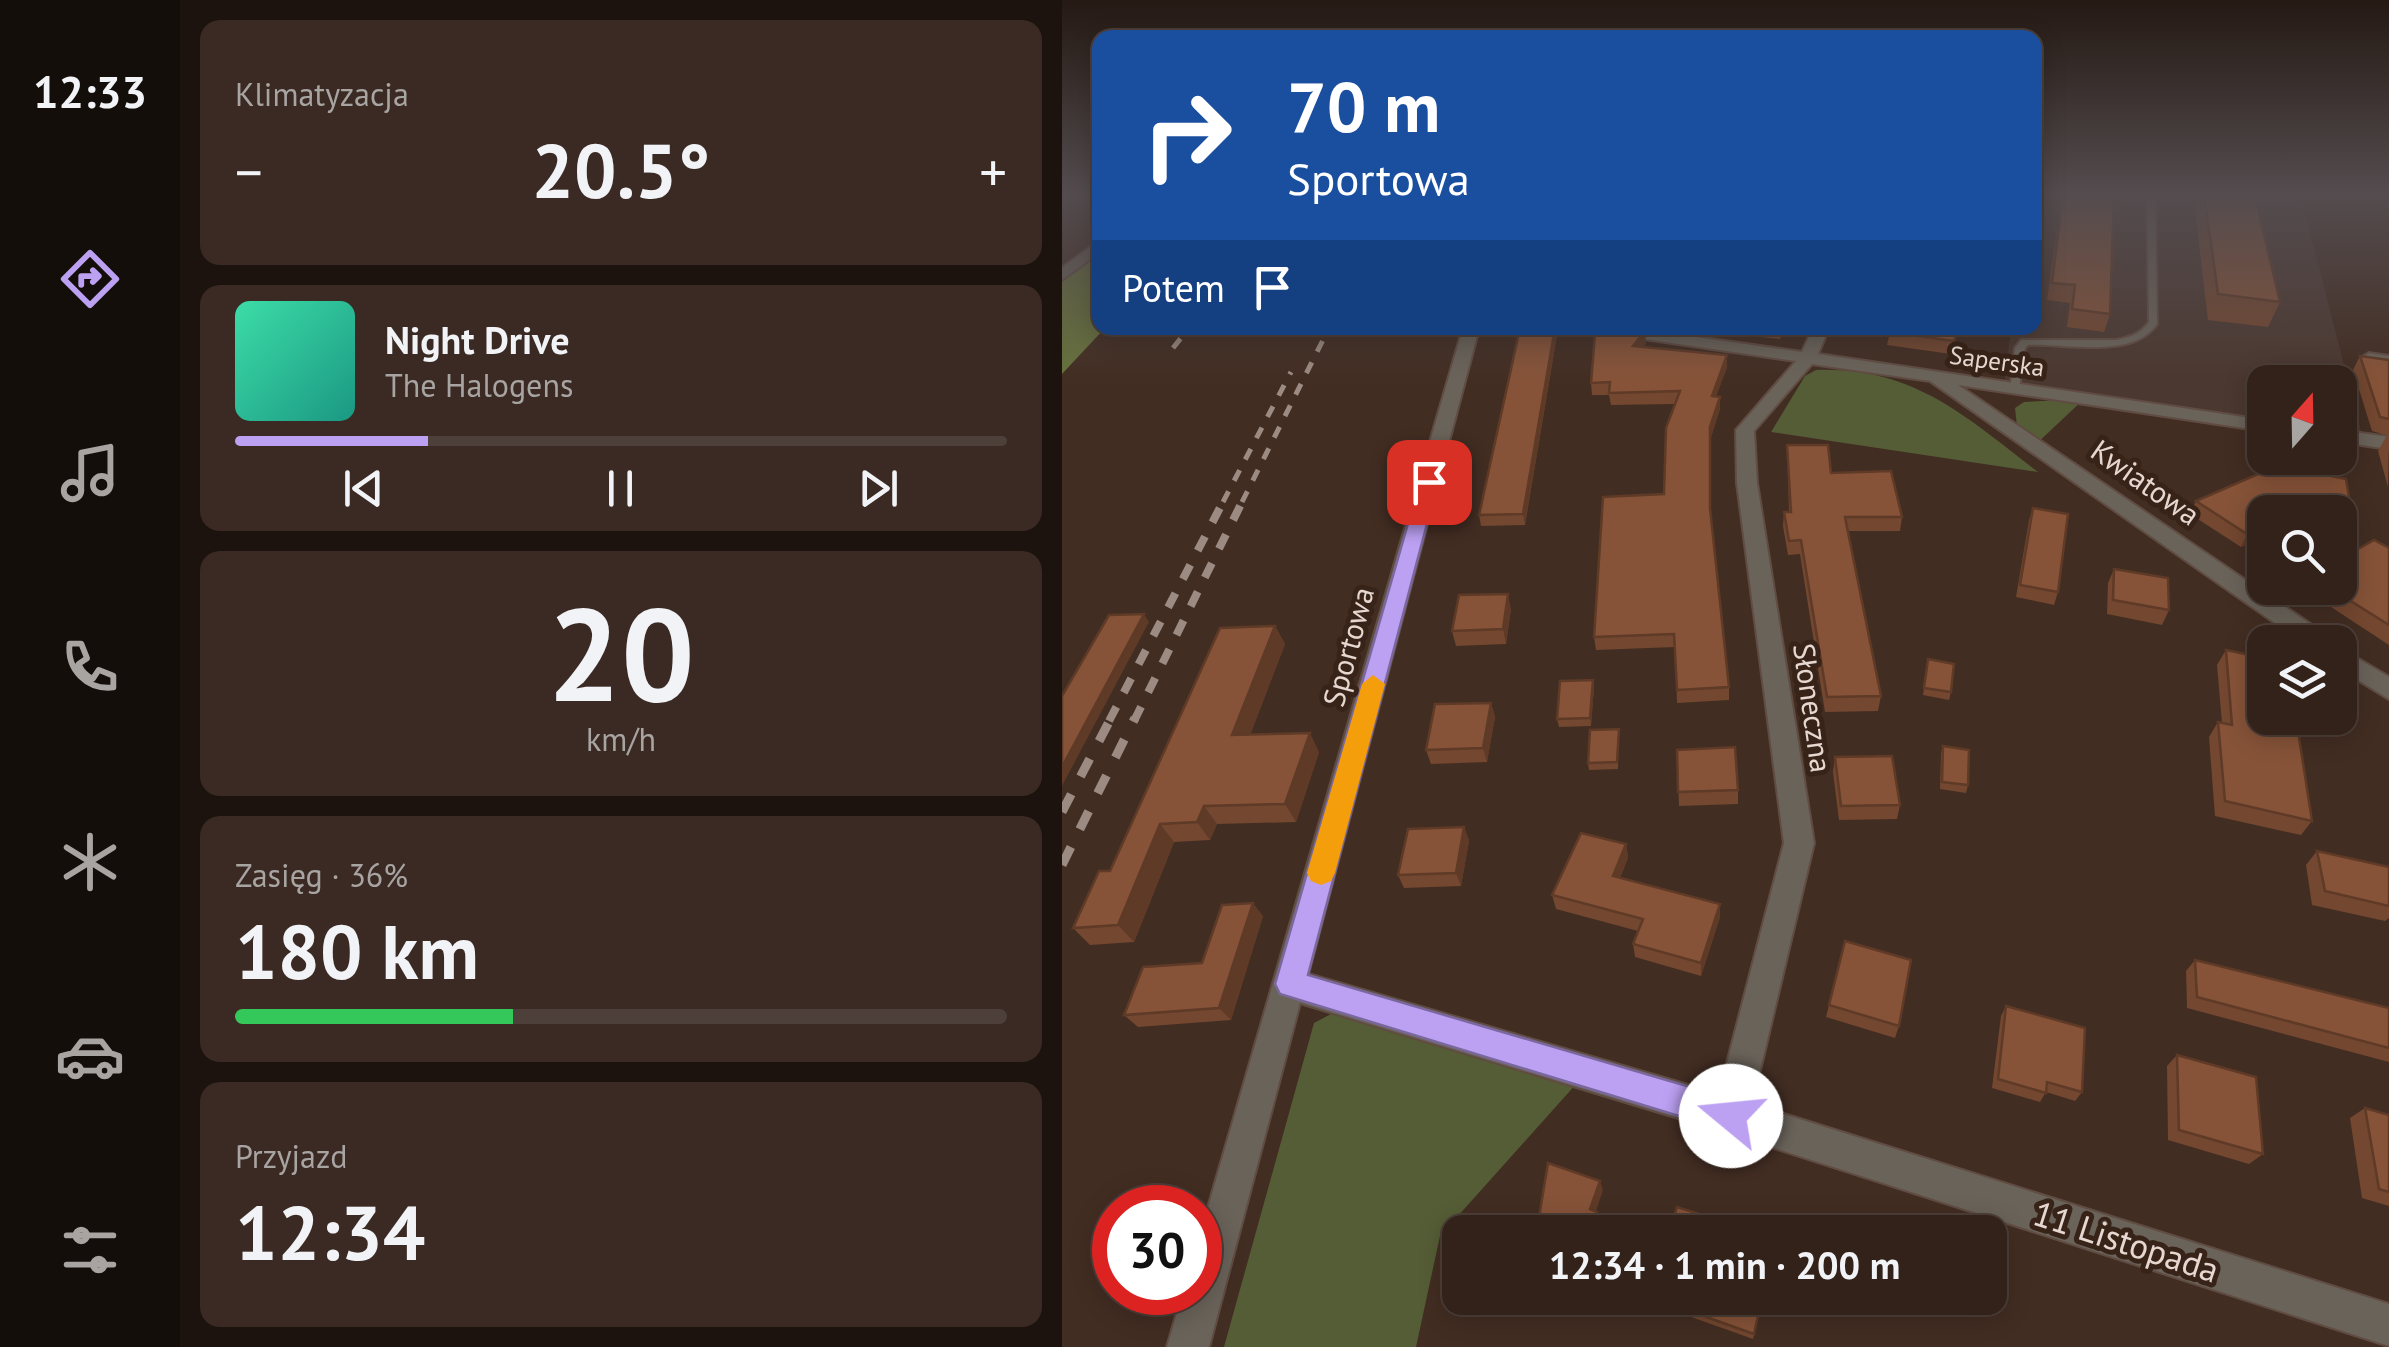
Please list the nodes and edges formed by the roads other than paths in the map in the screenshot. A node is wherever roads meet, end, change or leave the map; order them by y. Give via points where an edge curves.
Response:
1 (1086, 256) edge
2 (2151, 256) edge
3 (1062, 276) edge
4 (1469, 335) edge
5 (1650, 335) edge
6 (1818, 335) edge
7 (2370, 356) edge
8 (1806, 358) junction
9 (2388, 358) edge
10 (1934, 377) junction
11 (2014, 388) junction
12 (2247, 422) edge
13 (2357, 438) edge
14 (2388, 443) edge
15 (2294, 625) edge
16 (2357, 668) edge
17 (2388, 690) edge
18 (1290, 984) junction
19 (1731, 1116) junction
20 (2388, 1325) edge
21 (1188, 1347) edge

1 - 3 street
2 - 11 lane via 2151,332 2124,343 2025,342
4 - 18 street, Sportowa
5 - 8 street, Saperska
6 - 8 street, Słoneczna
7 - 9 lane
8 - 10 street, Saperska
8 - 19 street, Słoneczna via 1745,430 1799,842
10 - 11 street, Saperska
10 - 15 street, Kwiatowa
11 - 12 street, Saperska
13 - 14 street
16 - 17 street
18 - 19 street, 11 Listopada
18 - 21 street, Sportowa
19 - 20 street, 11 Listopada

